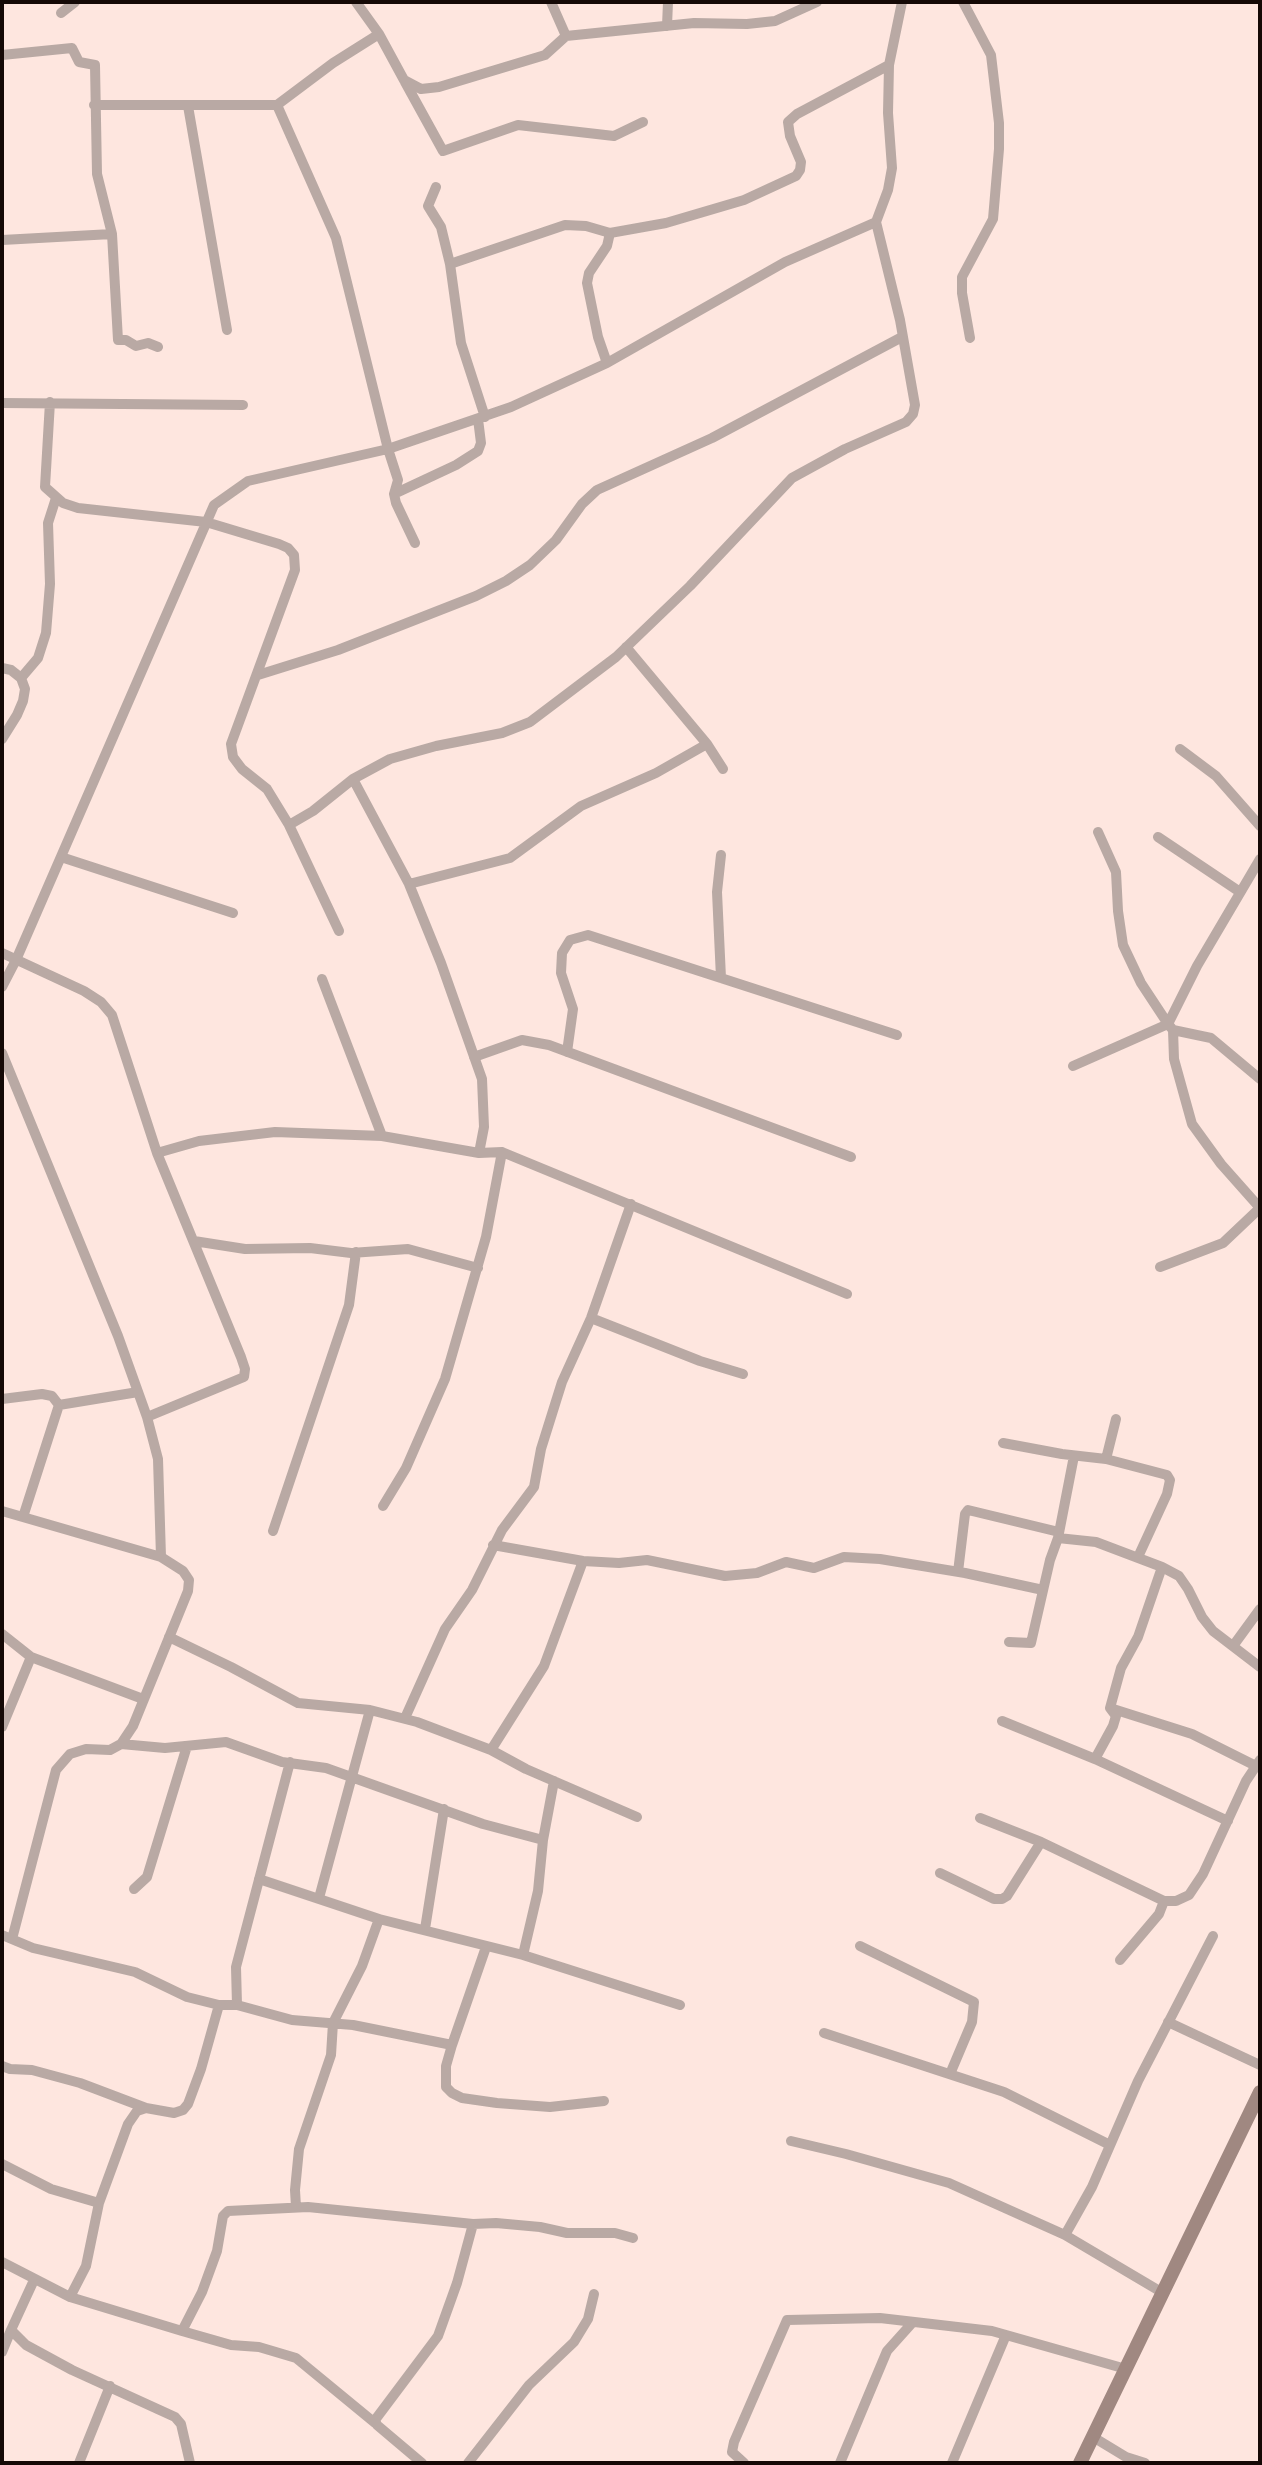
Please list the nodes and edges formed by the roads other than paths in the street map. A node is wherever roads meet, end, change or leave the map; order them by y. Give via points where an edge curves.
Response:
1 (75, 2) edge
2 (356, 2) edge
3 (551, 2) edge
4 (668, 2) edge
5 (817, 2) edge
6 (902, 2) edge
7 (963, 2) edge
8 (61, 13) dead end
9 (667, 26) junction
10 (379, 34) junction
11 (566, 36) junction
12 (2, 55) edge
13 (889, 65) junction
14 (404, 80) junction
15 (94, 105) junction
16 (277, 105) junction
17 (188, 106) junction
18 (643, 122) dead end
19 (436, 187) dead end
20 (876, 222) junction
21 (610, 233) junction
22 (112, 234) junction
23 (2, 240) edge
24 (450, 264) junction
25 (227, 330) dead end
26 (902, 337) junction
27 (970, 338) dead end
28 (158, 347) dead end
29 (607, 363) junction
30 (50, 402) junction
31 (2, 403) edge
32 (243, 405) dead end
33 (482, 418) junction
34 (388, 449) junction
35 (394, 494) junction
36 (56, 498) junction
37 (206, 522) junction
38 (415, 543) dead end
39 (626, 647) junction
40 (2, 668) edge
41 (258, 675) junction
42 (21, 678) junction
43 (2, 739) edge
44 (707, 744) junction
45 (1180, 749) dead end
46 (723, 769) dead end
47 (353, 779) junction
48 (289, 825) junction
49 (1260, 826) edge
50 (1098, 832) dead end
51 (1158, 837) dead end
52 (721, 855) dead end
53 (61, 857) junction
54 (1260, 859) edge
55 (409, 884) junction
56 (1240, 892) junction
57 (233, 913) dead end
58 (339, 931) dead end
59 (2, 953) edge
60 (16, 960) junction
61 (721, 978) junction
62 (322, 979) dead end
63 (2, 987) edge
64 (1171, 1027) junction
65 (897, 1035) dead end
66 (567, 1052) junction
67 (2, 1053) edge
68 (474, 1057) junction
69 (1073, 1066) dead end
70 (1260, 1079) edge
71 (382, 1136) junction
72 (502, 1152) junction
73 (157, 1153) junction
74 (479, 1153) junction
75 (851, 1157) dead end
76 (631, 1204) junction
77 (1260, 1208) edge
78 (194, 1241) junction
79 (356, 1252) junction
80 (1160, 1267) dead end
81 (478, 1268) junction
82 (847, 1294) dead end
83 (591, 1318) junction
84 (743, 1374) dead end
85 (138, 1392) junction
86 (2, 1399) edge
87 (59, 1405) junction
88 (147, 1417) junction
89 (1116, 1419) dead end
90 (1003, 1443) dead end
91 (1074, 1456) junction
92 (1106, 1459) junction
93 (383, 1506) dead end
94 (2, 1511) edge
95 (23, 1517) junction
96 (273, 1531) dead end
97 (1059, 1535) junction
98 (493, 1545) junction
99 (161, 1557) junction
100 (1138, 1557) junction
101 (583, 1561) junction
102 (1162, 1567) junction
103 (958, 1572) junction
104 (1043, 1590) junction
105 (1260, 1609) edge
106 (2, 1634) edge
107 (169, 1637) junction
108 (1009, 1642) dead end
109 (1233, 1646) junction
110 (31, 1657) junction
111 (1260, 1667) edge
112 (143, 1699) junction
113 (1110, 1708) junction
114 (370, 1710) junction
115 (405, 1718) junction
116 (1002, 1721) dead end
117 (2, 1727) edge
118 (121, 1744) junction
119 (187, 1746) junction
120 (491, 1750) junction
121 (1095, 1759) junction
122 (290, 1762) junction
123 (1258, 1763) edge
124 (352, 1779) junction
125 (554, 1781) junction
126 (444, 1809) junction
127 (637, 1817) dead end
128 (980, 1818) dead end
129 (1228, 1821) junction
130 (543, 1840) junction
131 (1041, 1842) junction
132 (940, 1873) dead end
133 (259, 1879) junction
134 (134, 1889) dead end
135 (319, 1898) junction
136 (1164, 1901) junction
137 (379, 1919) junction
138 (425, 1929) junction
139 (1213, 1936) dead end
140 (7, 1937) edge
141 (860, 1946) dead end
142 (486, 1947) junction
143 (523, 1955) junction
144 (1120, 1960) dead end
145 (219, 2005) junction
146 (237, 2005) junction
147 (680, 2005) dead end
148 (1168, 2022) junction
149 (333, 2023) junction
150 (824, 2033) dead end
151 (452, 2045) junction
152 (1260, 2065) edge
153 (2, 2066) edge
154 (950, 2074) junction
155 (1260, 2092) edge
156 (604, 2101) dead end
157 (146, 2108) junction
158 (791, 2141) dead end
159 (1110, 2145) junction
160 (2, 2164) edge
161 (99, 2203) junction
162 (296, 2207) junction
163 (473, 2224) junction
164 (1065, 2235) junction
165 (633, 2238) dead end
166 (2, 2262) edge
167 (34, 2280) junction
168 (1163, 2293) junction
169 (594, 2294) dead end
170 (70, 2297) junction
171 (913, 2322) junction
172 (11, 2330) junction
173 (182, 2331) junction
174 (1006, 2335) junction
175 (2, 2352) edge
176 (1126, 2369) junction
177 (110, 2386) junction
178 (375, 2423) junction
179 (1093, 2437) junction
180 (79, 2463) edge
181 (190, 2463) edge
182 (422, 2463) edge
183 (468, 2463) edge
184 (744, 2463) edge
185 (840, 2463) edge
186 (952, 2463) edge
187 (1080, 2463) edge
188 (1145, 2463) edge

1 - 8 street
2 - 10 street
3 - 11 street
4 - 9 street
5 - 9 street via 775,21
6 - 13 street
7 - 27 street via 991,55 999,123 993,219 962,277
9 - 11 street
10 - 14 street
10 - 16 street
11 - 14 street via 545,55 439,87 421,89
12 - 15 street via 72,48 79,62 95,65
13 - 20 street via 892,168
13 - 21 street via 788,122 801,162 796,176 718,208
14 - 18 street via 443,151 518,125 614,136
15 - 17 street
15 - 22 street via 97,174
16 - 17 street
16 - 34 street via 336,238
17 - 25 street
19 - 24 street via 428,206 441,227
20 - 26 street
20 - 29 street via 785,262
21 - 24 street via 565,225
21 - 29 street via 587,283
22 - 23 street
22 - 28 street via 118,340
24 - 33 street via 461,343
26 - 39 street via 915,405 906,422 792,478
26 - 41 street via 712,438 597,490 556,540 506,581 338,650
29 - 33 street
30 - 31 street
30 - 32 street
30 - 36 street via 45,487
33 - 34 street
33 - 35 street via 478,451
34 - 35 street via 398,480
34 - 37 street via 248,481 214,505
35 - 38 street
36 - 37 street via 78,508
36 - 42 street via 48,523 46,633 38,658
37 - 41 street via 279,544 294,555 295,570
37 - 53 street
39 - 44 street
39 - 47 street via 530,722 390,759
40 - 42 street
41 - 48 street via 231,744 233,757 267,789
42 - 43 street via 23,701
44 - 46 street
44 - 55 street via 581,806 510,858
45 - 49 street via 1216,776
47 - 48 street
47 - 55 street
48 - 58 street
50 - 64 street via 1116,872 1123,945
51 - 56 street
52 - 61 street
53 - 57 street
53 - 60 street
54 - 56 street
55 - 68 street
56 - 64 street via 1197,966
59 - 60 street
60 - 63 street
60 - 73 street via 84,991 112,1015
61 - 65 street
61 - 66 street via 588,935 570,940 562,953 561,973 573,1009
62 - 71 street
64 - 69 street
64 - 70 street via 1211,1038
64 - 77 street via 1192,1124
66 - 68 street via 522,1040
66 - 75 street
67 - 85 street
68 - 74 street via 485,1100
71 - 73 street via 275,1132 199,1141
71 - 74 street
72 - 74 street
72 - 76 street
72 - 81 street
73 - 78 street
76 - 82 street
76 - 83 street
77 - 80 street via 1223,1243
78 - 79 street via 245,1249
78 - 88 street via 241,1357 244,1377
79 - 81 street via 408,1249
79 - 96 street via 349,1305
81 - 93 street via 436,1401
83 - 84 street
83 - 98 street via 562,1382 534,1487
85 - 87 street
85 - 88 street
86 - 87 street via 42,1394
87 - 95 street
88 - 99 street via 158,1459
89 - 92 street
90 - 91 street
91 - 92 street
91 - 97 street
92 - 100 street via 1160,1471 1170,1480
94 - 95 street
95 - 99 street
97 - 100 street
97 - 103 street via 968,1510
97 - 104 street
98 - 101 street
98 - 115 street via 472,1590 445,1629
99 - 107 street via 189,1580
100 - 102 street
101 - 103 street via 647,1560 725,1576 757,1573 786,1562 814,1568 850,1557
101 - 120 street via 544,1666
102 - 109 street via 1179,1576 1202,1617
102 - 113 street
103 - 104 street
104 - 108 street via 1031,1643
105 - 109 street
106 - 110 street
107 - 112 street
107 - 114 street via 298,1703
109 - 111 street
110 - 112 street
110 - 117 street
112 - 118 street
113 - 121 street via 1116,1716
113 - 123 street via 1192,1734
114 - 115 street
114 - 124 street
115 - 120 street
116 - 121 street
118 - 119 street
118 - 140 street via 70,1754 56,1770
119 - 122 street via 226,1742
119 - 134 street via 147,1877
120 - 125 street
121 - 129 street
122 - 124 street
122 - 133 street
123 - 129 street
124 - 126 street
124 - 135 street
125 - 127 street
125 - 130 street
126 - 130 street
126 - 138 street
128 - 131 street
129 - 136 street via 1189,1895
130 - 143 street
131 - 132 street via 1002,1899
131 - 136 street
133 - 135 street
133 - 146 street via 236,1967
135 - 137 street
136 - 144 street
137 - 138 street
137 - 149 street
138 - 142 street
139 - 148 street
140 - 145 street via 135,1972 187,1997
141 - 154 street via 974,2002 972,2022
142 - 143 street
142 - 151 street
143 - 147 street
145 - 146 street
145 - 157 street via 188,2104 174,2113
146 - 149 street via 292,2020
148 - 152 street
148 - 159 street
149 - 151 street
149 - 162 street via 331,2055 299,2149
150 - 154 street
151 - 156 street via 444,2080 462,2098 550,2107
153 - 157 street via 80,2083
154 - 159 street via 1004,2092
155 - 168 main road
157 - 161 street via 137,2111 123,2133
158 - 164 street via 949,2183
159 - 164 street
160 - 161 street via 51,2189
161 - 170 street via 86,2266
162 - 163 street
162 - 173 street via 241,2209 223,2216 217,2251
163 - 165 street
163 - 178 street via 438,2336
164 - 168 street
166 - 167 street
167 - 170 street
167 - 172 street
168 - 176 main road
169 - 183 street via 588,2319 574,2342 529,2385
170 - 173 street
171 - 174 street
171 - 184 street via 787,2320 734,2442 732,2452
171 - 185 street via 887,2351
172 - 175 street
172 - 177 street via 26,2345
173 - 178 street via 296,2358
174 - 176 street
174 - 186 street
176 - 179 main road
177 - 180 street
177 - 181 street via 179,2421
178 - 182 street
179 - 187 main road
179 - 188 street

